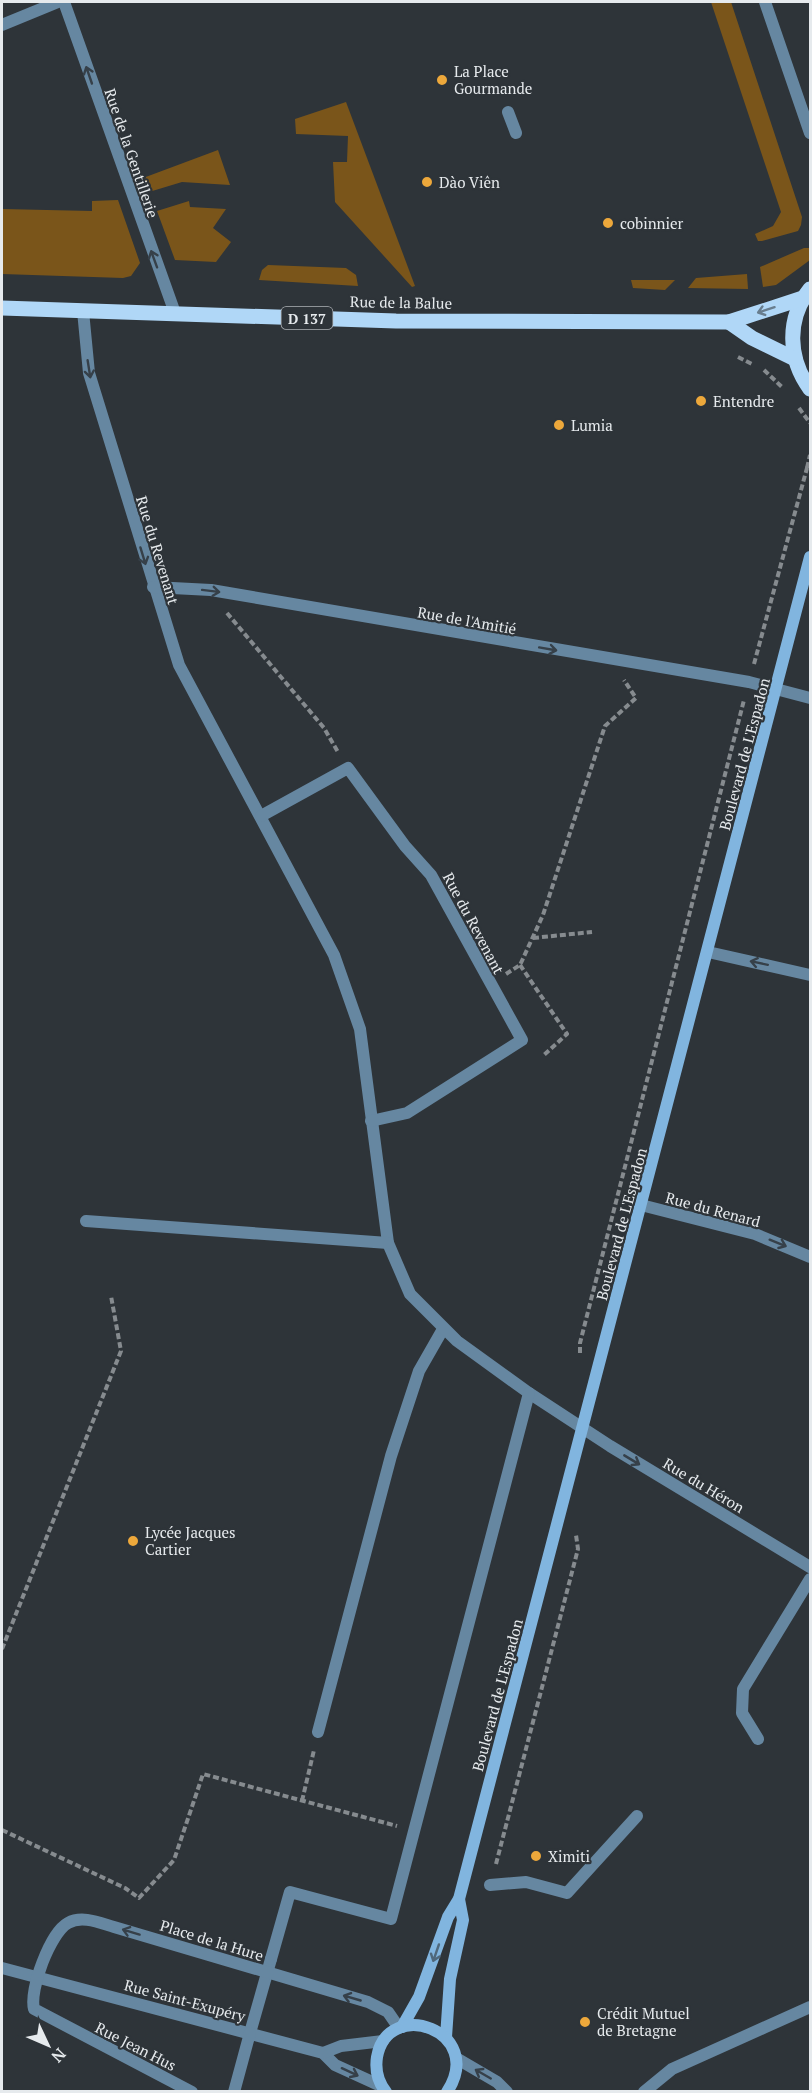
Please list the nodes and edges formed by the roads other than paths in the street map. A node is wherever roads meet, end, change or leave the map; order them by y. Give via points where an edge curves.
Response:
1 (58, 2) edge
2 (64, 2) edge
3 (765, 2) edge
4 (2, 25) edge
5 (508, 112) dead end
6 (810, 133) edge
7 (516, 134) dead end
8 (807, 293) edge
9 (2, 308) edge
10 (83, 311) junction
11 (175, 314) junction
12 (729, 322) junction
13 (795, 359) junction
14 (810, 389) edge
15 (810, 557) edge
16 (153, 586) junction
17 (776, 689) junction
18 (810, 698) edge
19 (261, 816) junction
20 (708, 952) junction
21 (810, 975) edge
22 (371, 1121) junction
23 (641, 1205) junction
24 (86, 1221) dead end
25 (388, 1243) junction
26 (810, 1257) edge
27 (443, 1329) junction
28 (529, 1393) junction
29 (582, 1428) junction
30 (810, 1567) edge
31 (810, 1580) edge
32 (318, 1732) road end
33 (758, 1739) dead end
34 (637, 1816) dead end
35 (490, 1885) dead end
36 (459, 1899) junction
37 (2, 1968) edge
38 (267, 1973) junction
39 (39, 1977) junction
40 (810, 2007) edge
41 (400, 2028) junction
42 (250, 2033) junction
43 (446, 2037) junction
44 (383, 2041) junction
45 (323, 2053) junction
46 (456, 2058) junction
47 (384, 2089) edge
48 (192, 2091) edge
49 (234, 2091) edge
50 (447, 2091) edge
51 (507, 2091) edge
52 (644, 2091) edge

1 - 4 street
11 -> 2 street, Rue de la Gentillerie
3 - 6 street
5 - 7 street
8 -> 12 main road, Rue de la Balue / D 137
8 - 13 main road via 793,328
9 - 10 main road, Rue de la Balue / D 137
10 - 11 main road, Rue de la Balue / D 137
10 -> 16 street, Rue du Revenant via 89,373
11 - 12 main road, Rue de la Balue / D 137 via 396,321
12 - 13 main road
13 - 14 main road
15 - 17 street, Boulevard de L'Espadon
16 -> 17 street, Rue de l'Amitié via 211,590
16 - 19 street, Rue du Revenant via 179,665
17 - 18 street, Rue de l'Amitié
17 - 20 street, Boulevard de L'Espadon
19 - 22 street, Rue du Revenant via 334,955 350,994 360,1029
19 - 22 street, Rue du Revenant via 348,768 431,875 522,1040 407,1113
21 -> 20 street
20 - 23 street, Boulevard de L'Espadon
22 - 25 street, Rue du Revenant
23 -> 26 street, Rue du Renard via 755,1234
23 - 29 street, Boulevard de L'Espadon
24 - 25 street
25 - 27 street, Rue du Revenant via 410,1294
27 - 28 street, Rue du Revenant
27 - 32 street via 419,1371 391,1456
28 - 29 street, Rue du Revenant
28 - 38 street via 391,1919 290,1892
29 -> 30 street, Rue du Héron
29 - 36 street, Boulevard de L'Espadon
31 - 33 street via 743,1689 742,1713
34 - 35 street via 567,1893 526,1882
36 -> 41 street, Boulevard de L'Espadon via 448,1917 422,1989
36 - 43 street, Boulevard de L'Espadon via 463,1920 450,1979
37 - 39 street
38 -> 39 street, Place de la Hure via 83,1919 68,1923 57,1934
41 -> 38 street, Place de la Hure via 388,2012 368,2002
38 - 42 street
39 - 42 street, Rue Saint-Exupéry
39 - 48 street, Rue Jean Hus via 34,2009
40 - 52 street via 672,2069
41 - 43 street via 426,2026
41 - 44 street
42 - 45 street, Rue Saint-Exupéry
42 - 49 street
43 - 46 street
44 - 45 street via 341,2046
44 - 47 street via 376,2063
45 -> 47 street, Rue Saint-Exupéry via 335,2065
46 - 50 street via 456,2071
51 -> 46 street

